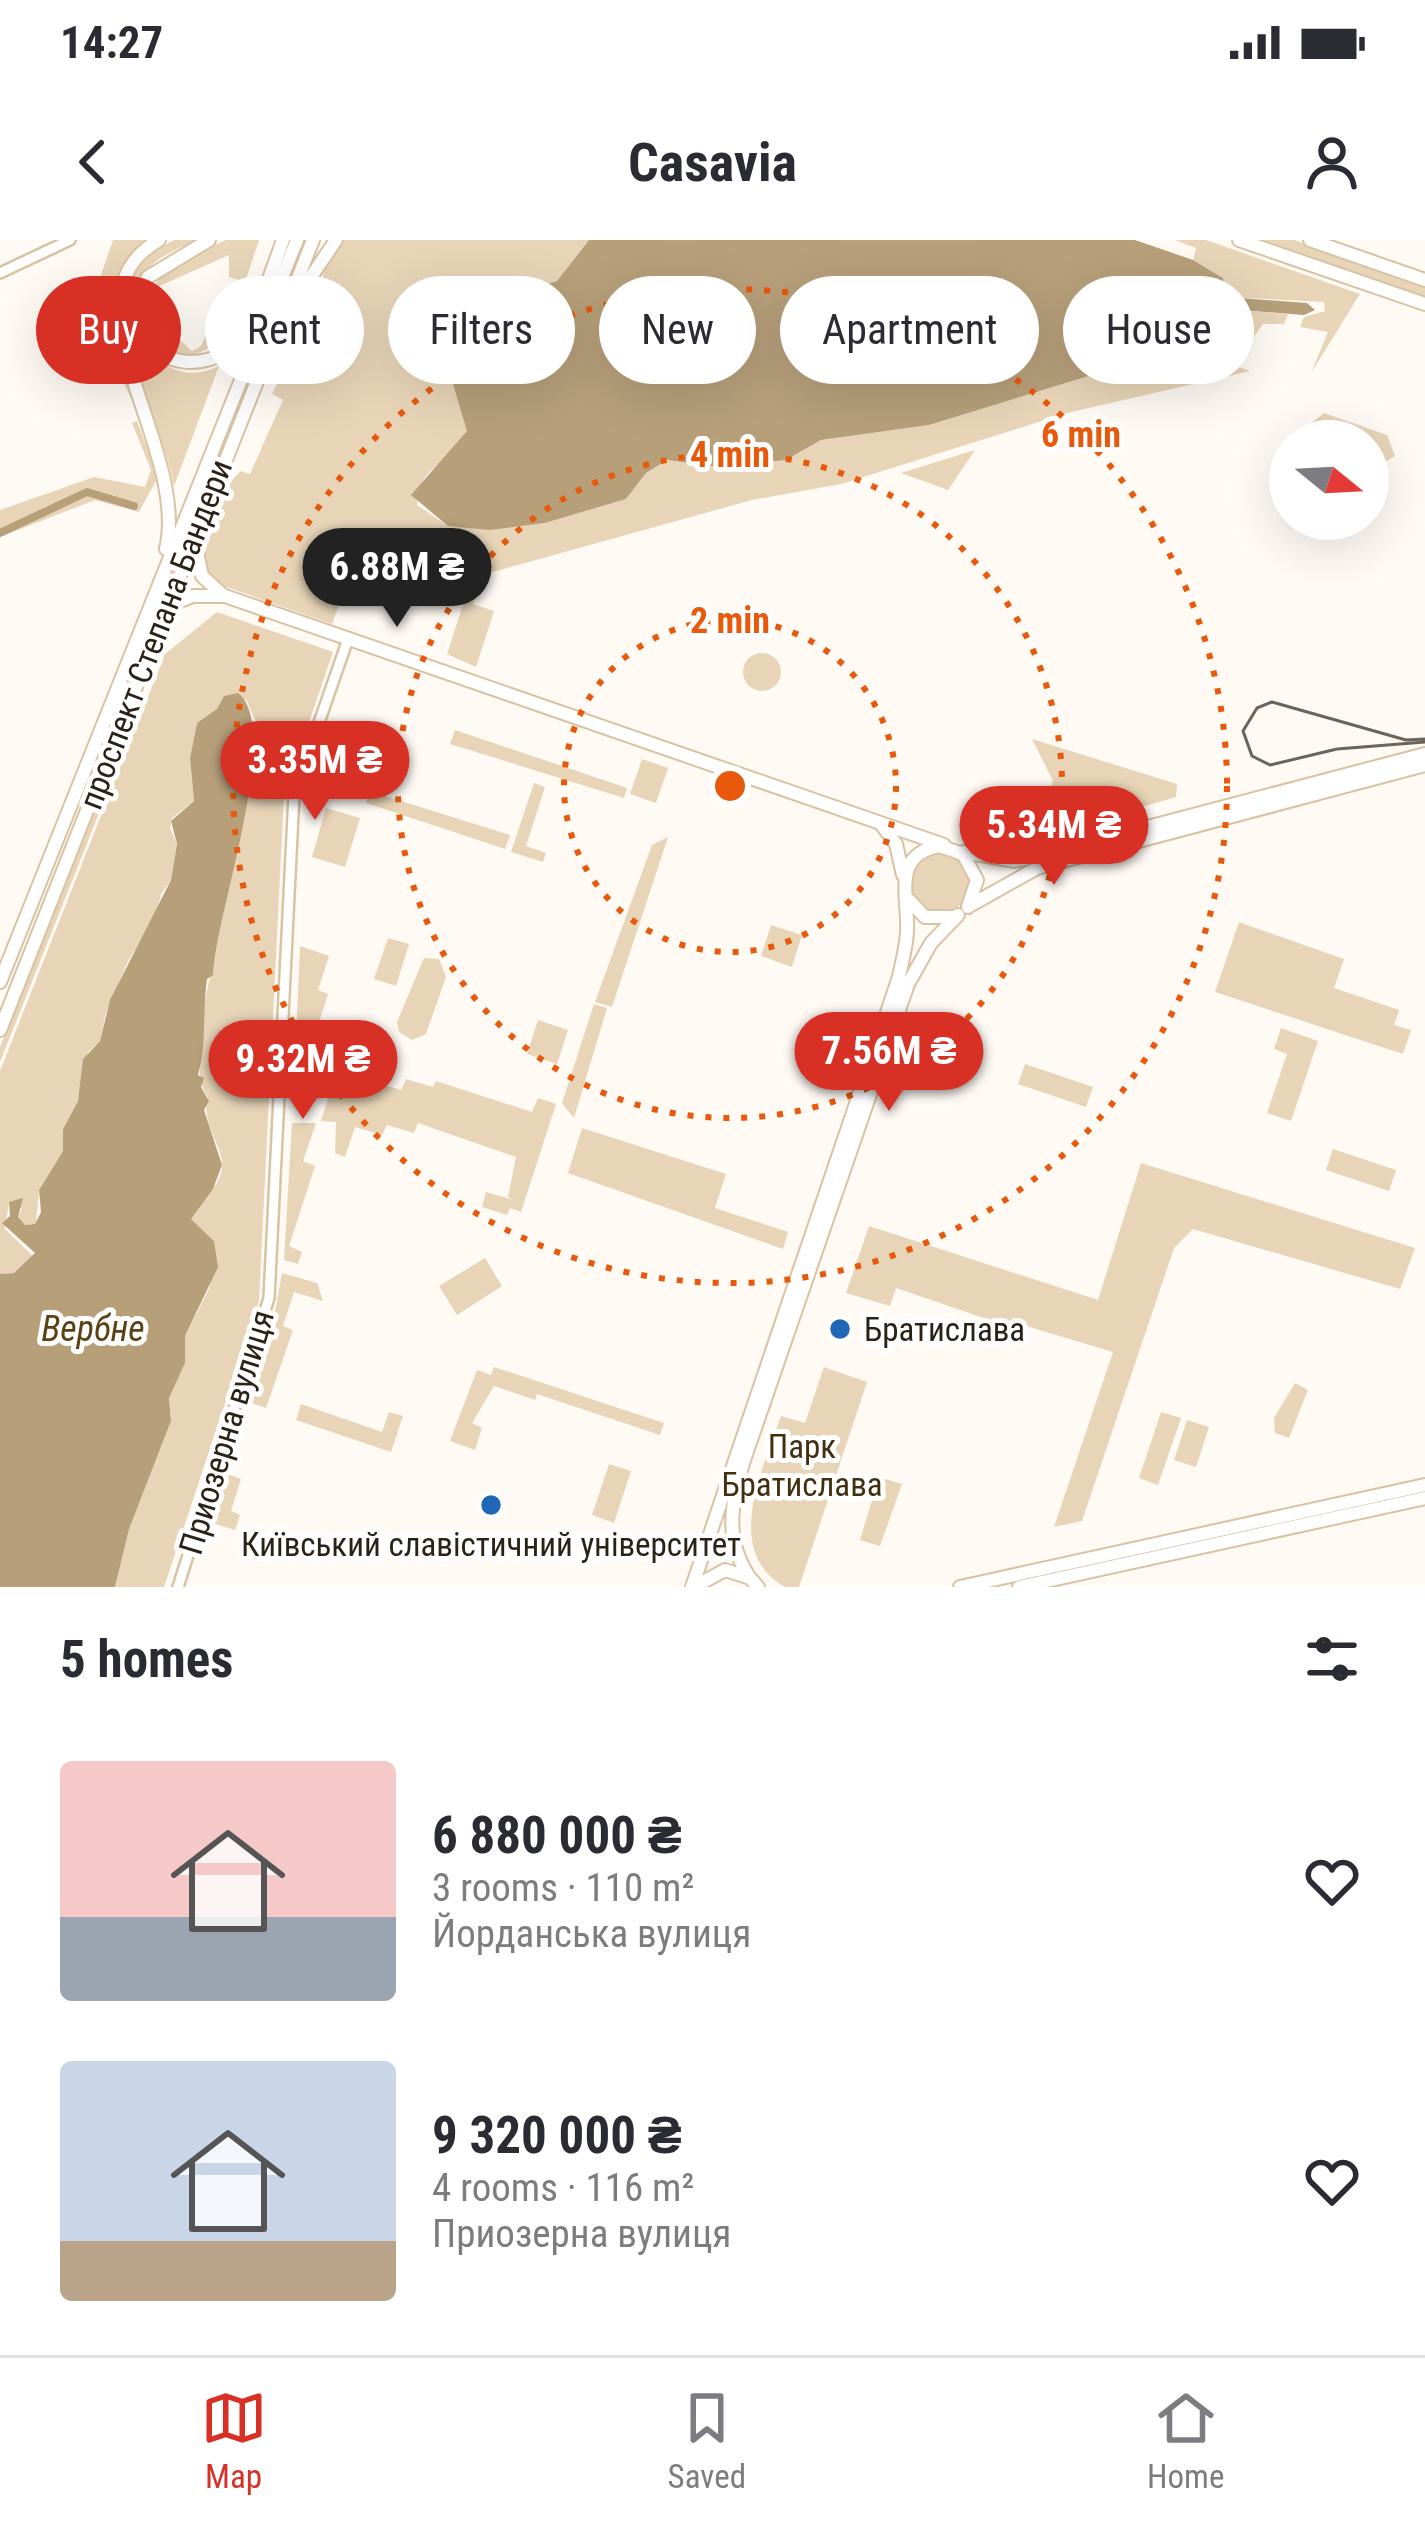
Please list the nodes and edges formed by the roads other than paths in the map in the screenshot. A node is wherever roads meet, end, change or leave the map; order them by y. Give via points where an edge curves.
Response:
1 (70, 240) edge
2 (159, 240) edge
3 (209, 240) edge
4 (283, 240) edge
5 (297, 240) edge
6 (313, 240) edge
7 (336, 240) edge
8 (1239, 240) edge
9 (1310, 240) edge
10 (0, 274) edge
11 (270, 276) edge
12 (298, 276) edge
13 (312, 276) edge
14 (1425, 280) edge
15 (1425, 304) edge
16 (205, 362) edge
17 (234, 384) edge
18 (253, 384) edge
19 (223, 418) junction
20 (195, 532) junction
21 (225, 596) junction
22 (167, 606) junction
23 (148, 610) junction
24 (348, 639) junction
25 (1425, 754) edge
26 (1425, 765) edge
27 (876, 819) junction
28 (954, 849) junction
29 (904, 885) junction
30 (963, 911) junction
31 (4, 964) edge
32 (0, 982) edge
33 (0, 1030) edge
34 (1425, 1485) edge
35 (1425, 1498) edge
36 (1172, 1547) junction
37 (754, 1582) edge
38 (178, 1587) edge
39 (693, 1587) edge
40 (960, 1587) edge
41 (1019, 1587) edge

1 - 10 street
2 - 23 main road via 125,272 116,311 171,496
3 - 16 main road via 148,277 139,308 156,350 179,362
4 - 11 main road
5 - 19 main road, проспект Степана Бандери
6 - 12 main road, проспект Степана Бандери
7 - 13 main road
8 - 15 main road
9 - 14 main road
17 - 19 main road
18 - 20 main road, проспект Степана Бандери
19 - 23 main road, проспект Степана Бандери
20 - 21 main road via 201,573
20 - 22 main road, проспект Степана Бандери
21 - 22 main road
21 - 24 main road
22 - 33 main road, проспект Степана Бандери
23 - 31 main road, проспект Степана Бандери
24 - 27 main road
24 - 38 street, Приозерна вулиця via 294,795 269,1298
25 - 28 main road via 1034,857
26 - 30 main road via 1037,868
27 - 28 main road
27 - 29 main road via 896,844
28 - 29 main road via 920,852
28 - 30 main road via 969,859 977,880
29 - 30 main road via 925,916
29 - 39 main road via 898,980
30 - 37 main road via 908,984 743,1463 731,1533
31 - 32 main road, проспект Степана Бандери
34 - 36 main road
35 - 36 main road
36 - 40 main road
36 - 41 main road
37 - 39 main road via 725,1570

